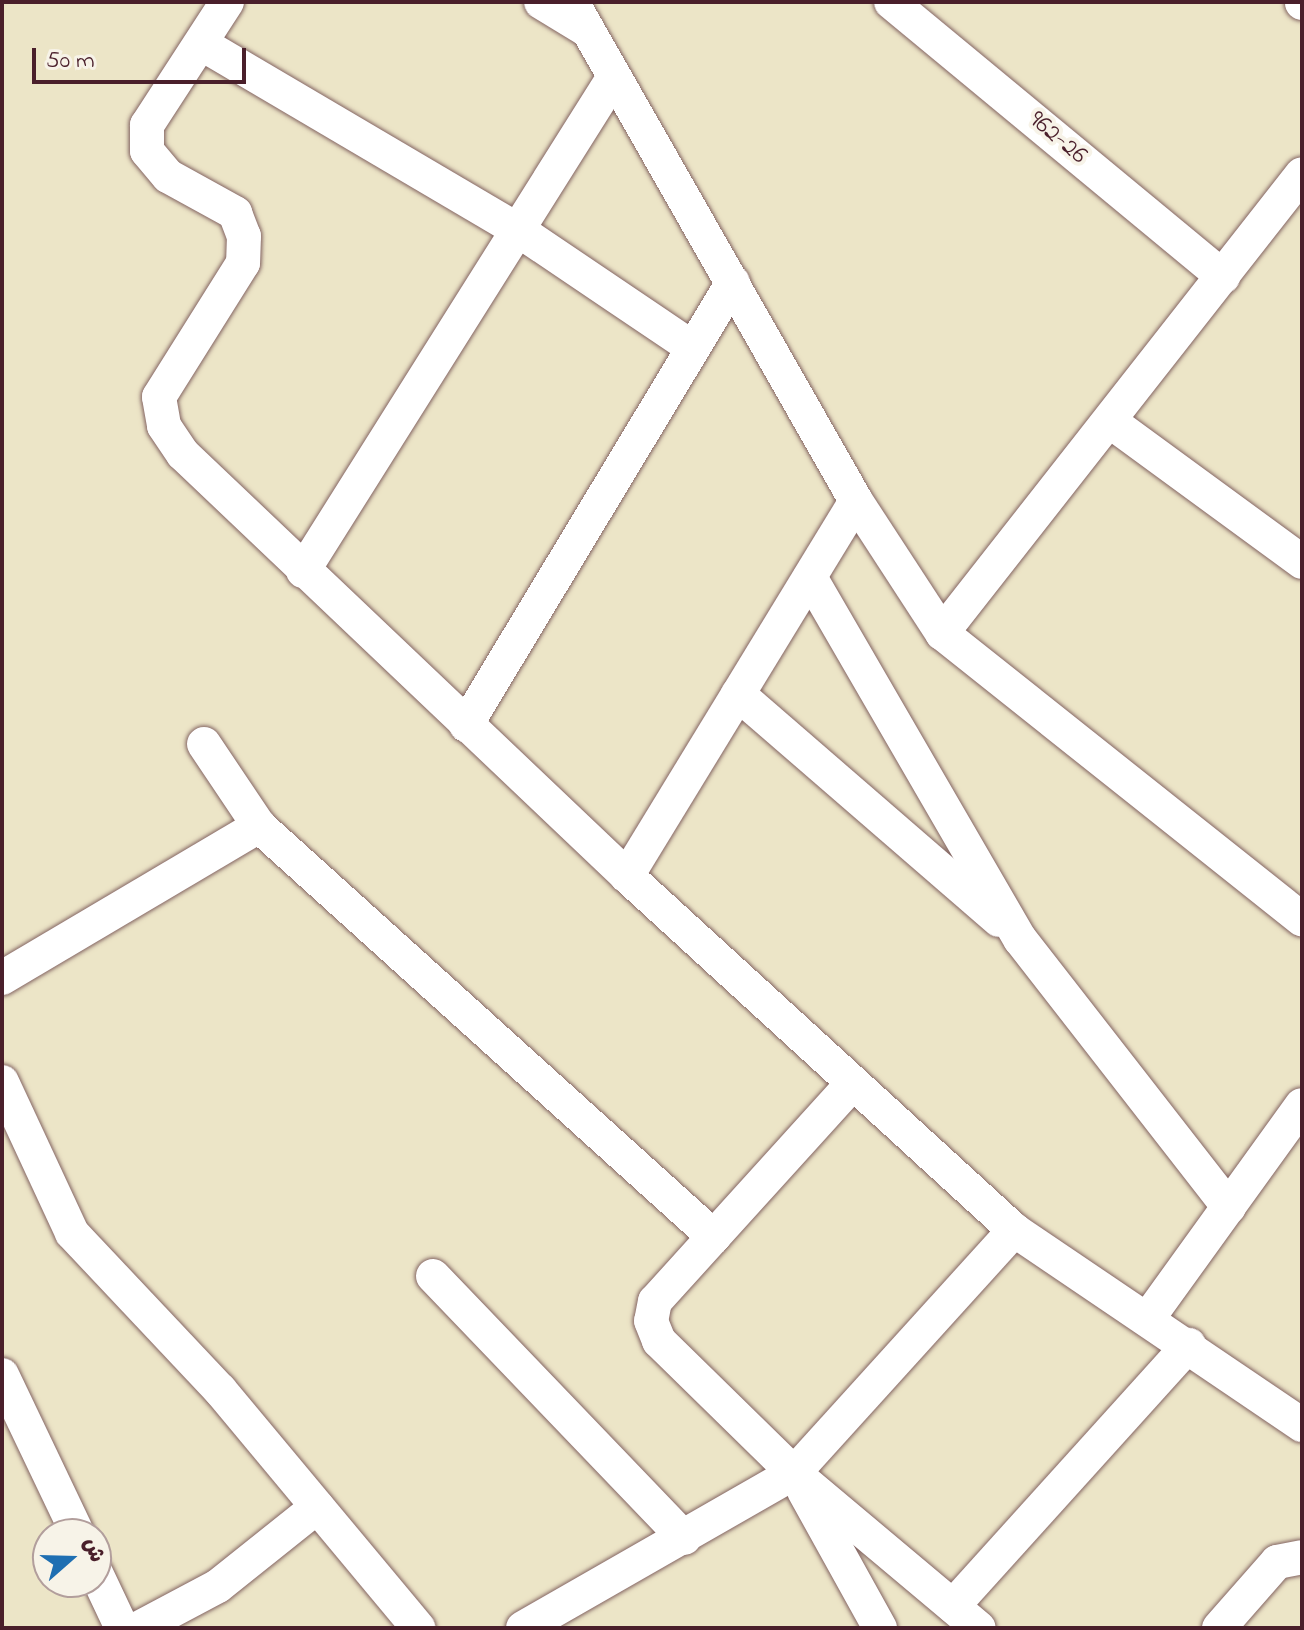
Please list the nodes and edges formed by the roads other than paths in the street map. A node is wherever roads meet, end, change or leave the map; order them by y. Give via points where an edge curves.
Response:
1 (227, 2) edge
2 (541, 2) edge
3 (899, 5) edge
4 (579, 16) edge
5 (202, 44) junction
6 (612, 80) junction
7 (1302, 174) edge
8 (518, 230) junction
9 (1223, 277) junction
10 (733, 282) junction
11 (693, 348) junction
12 (1111, 422) junction
13 (856, 501) junction
14 (1302, 562) edge
15 (303, 571) junction
16 (810, 577) junction
17 (942, 633) junction
18 (738, 694) junction
19 (466, 725) junction
20 (204, 744) dead end
21 (259, 826) junction
22 (627, 876) junction
23 (1302, 919) edge
24 (1020, 939) junction
25 (2, 978) edge
26 (2, 1082) edge
27 (852, 1084) junction
28 (1302, 1105) edge
29 (1229, 1207) junction
30 (1014, 1230) junction
31 (714, 1237) junction
32 (433, 1276) dead end
33 (1149, 1317) junction
34 (1189, 1345) junction
35 (2, 1375) edge
36 (1302, 1425) edge
37 (794, 1473) junction
38 (317, 1507) junction
39 (70, 1518) edge
40 (684, 1538) junction
41 (1302, 1557) edge
42 (108, 1598) edge
43 (966, 1617) edge
44 (122, 1628) edge
45 (139, 1628) edge
46 (418, 1628) edge
47 (523, 1628) edge
48 (880, 1628) edge
49 (1219, 1628) edge

1 - 5 street
2 - 4 street
3 - 9 street, 962-26
4 - 6 street
5 - 8 street
5 - 15 street via 147,125 147,151 168,176 235,213 244,236 243,263 159,397 164,426 183,454
6 - 8 street
6 - 10 street
7 - 9 street
8 - 11 street
8 - 15 street
9 - 12 street
10 - 11 street
10 - 13 street
11 - 19 street
12 - 14 street
12 - 17 street
13 - 16 street
13 - 17 street
15 - 19 street
16 - 18 street
16 - 24 street
17 - 23 street
18 - 22 street
18 - 24 street
19 - 22 street
20 - 21 street
21 - 25 street
21 - 31 street
22 - 27 street
24 - 29 street
26 - 38 street via 72,1233 220,1390
27 - 30 street
27 - 31 street
28 - 29 street
29 - 33 street
30 - 33 street
30 - 37 street
31 - 37 street via 655,1301 651,1321 659,1341
32 - 40 street
33 - 34 street
34 - 36 street
34 - 43 street
35 - 39 street
37 - 40 street
37 - 43 street
37 - 48 street
38 - 45 street via 218,1586
38 - 46 street
40 - 47 street
41 - 49 street via 1277,1562
42 - 44 street

